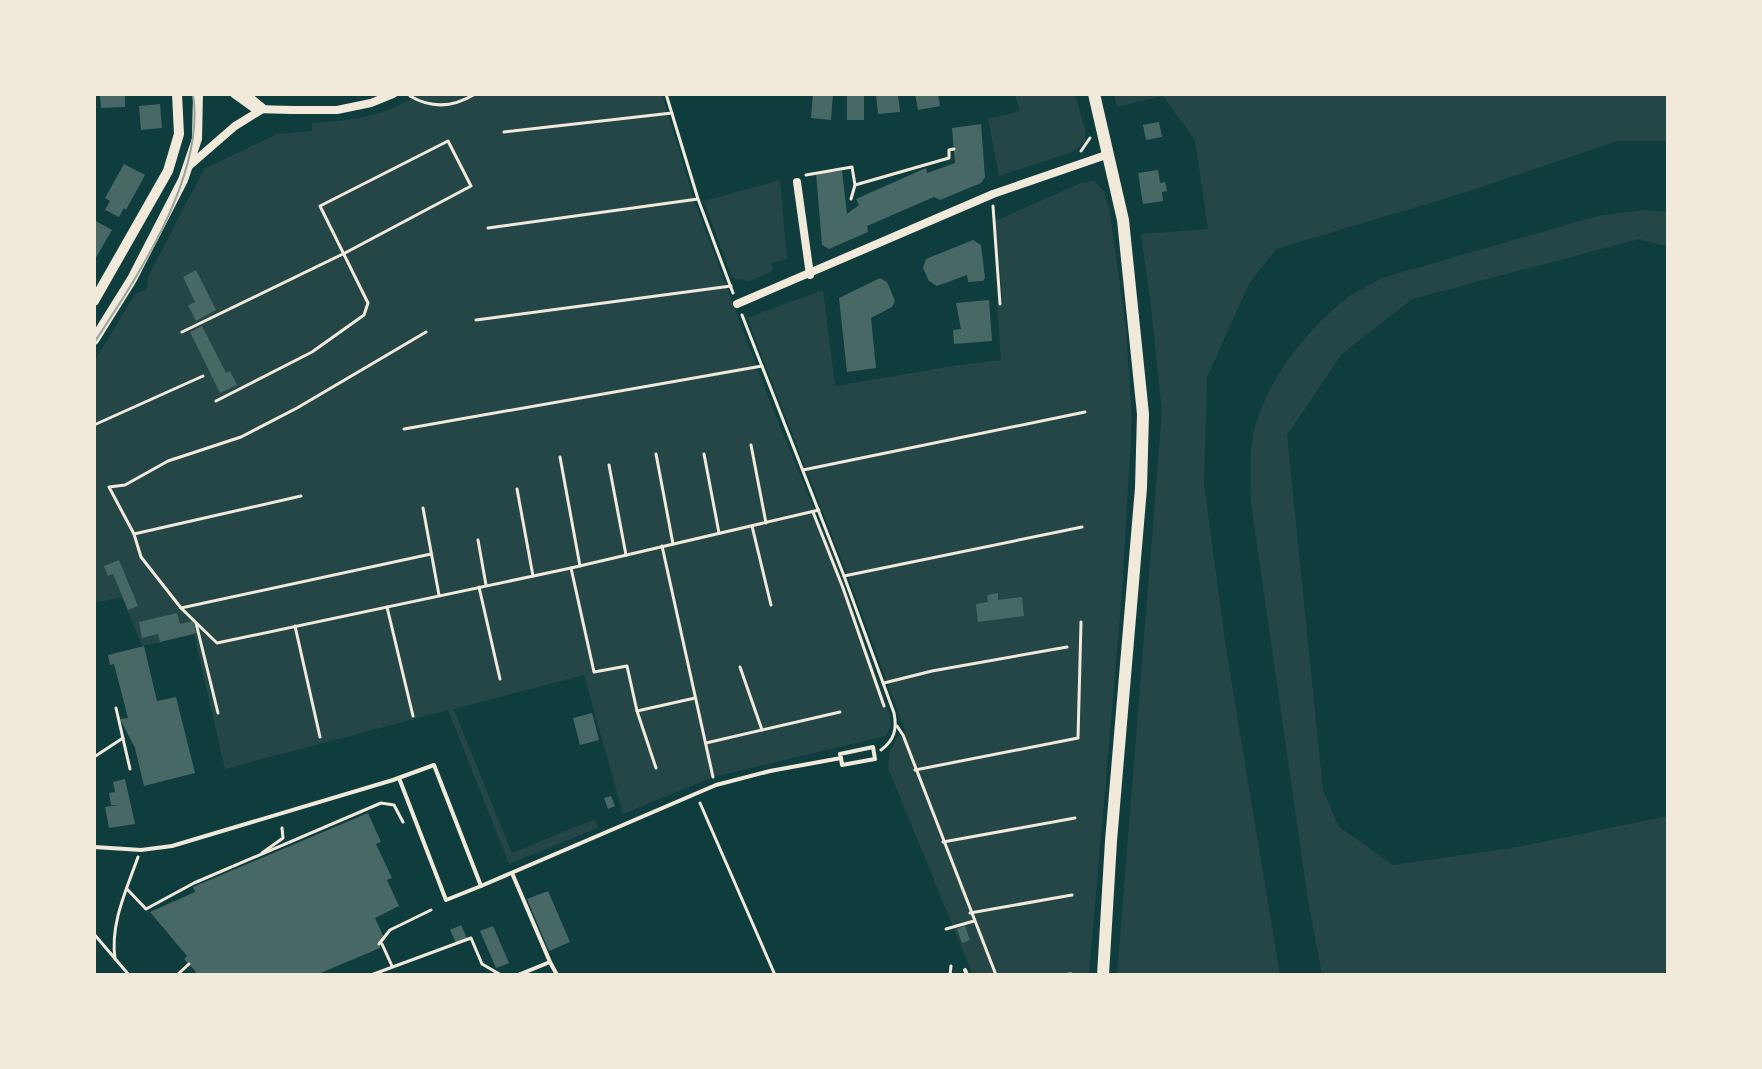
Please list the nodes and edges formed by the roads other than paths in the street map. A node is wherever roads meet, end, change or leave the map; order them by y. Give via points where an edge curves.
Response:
1 (177, 94) edge
2 (198, 94) edge
3 (234, 94) edge
4 (246, 94) edge
5 (393, 94) edge
6 (1094, 94) edge
7 (264, 108) junction
8 (1109, 154) junction
9 (189, 166) junction
10 (797, 182) road end
11 (810, 275) junction
12 (94, 301) edge
13 (737, 304) road end
14 (94, 340) edge
15 (841, 758) junction
16 (399, 778) junction
17 (94, 850) edge
18 (512, 873) junction
19 (481, 886) junction
20 (550, 962) junction
21 (518, 975) edge
22 (557, 975) edge
23 (1103, 975) edge

1 - 12 street via 179,134 168,171
2 - 9 street via 199,125
3 - 7 street via 255,109
4 - 7 street
5 - 7 street via 337,110
6 - 8 main road
7 - 9 street
8 - 11 street via 993,194
8 - 23 main road via 1123,220 1143,414
9 - 14 street via 139,266
10 - 11 street
11 - 13 street
15 - 15 lane via 842,765 875,759 873,747 840,754
15 - 18 lane via 716,785
16 - 17 lane via 172,846
16 - 19 lane via 434,765
16 - 19 lane via 446,900
18 - 19 lane
18 - 20 lane
20 - 21 lane
20 - 22 lane

